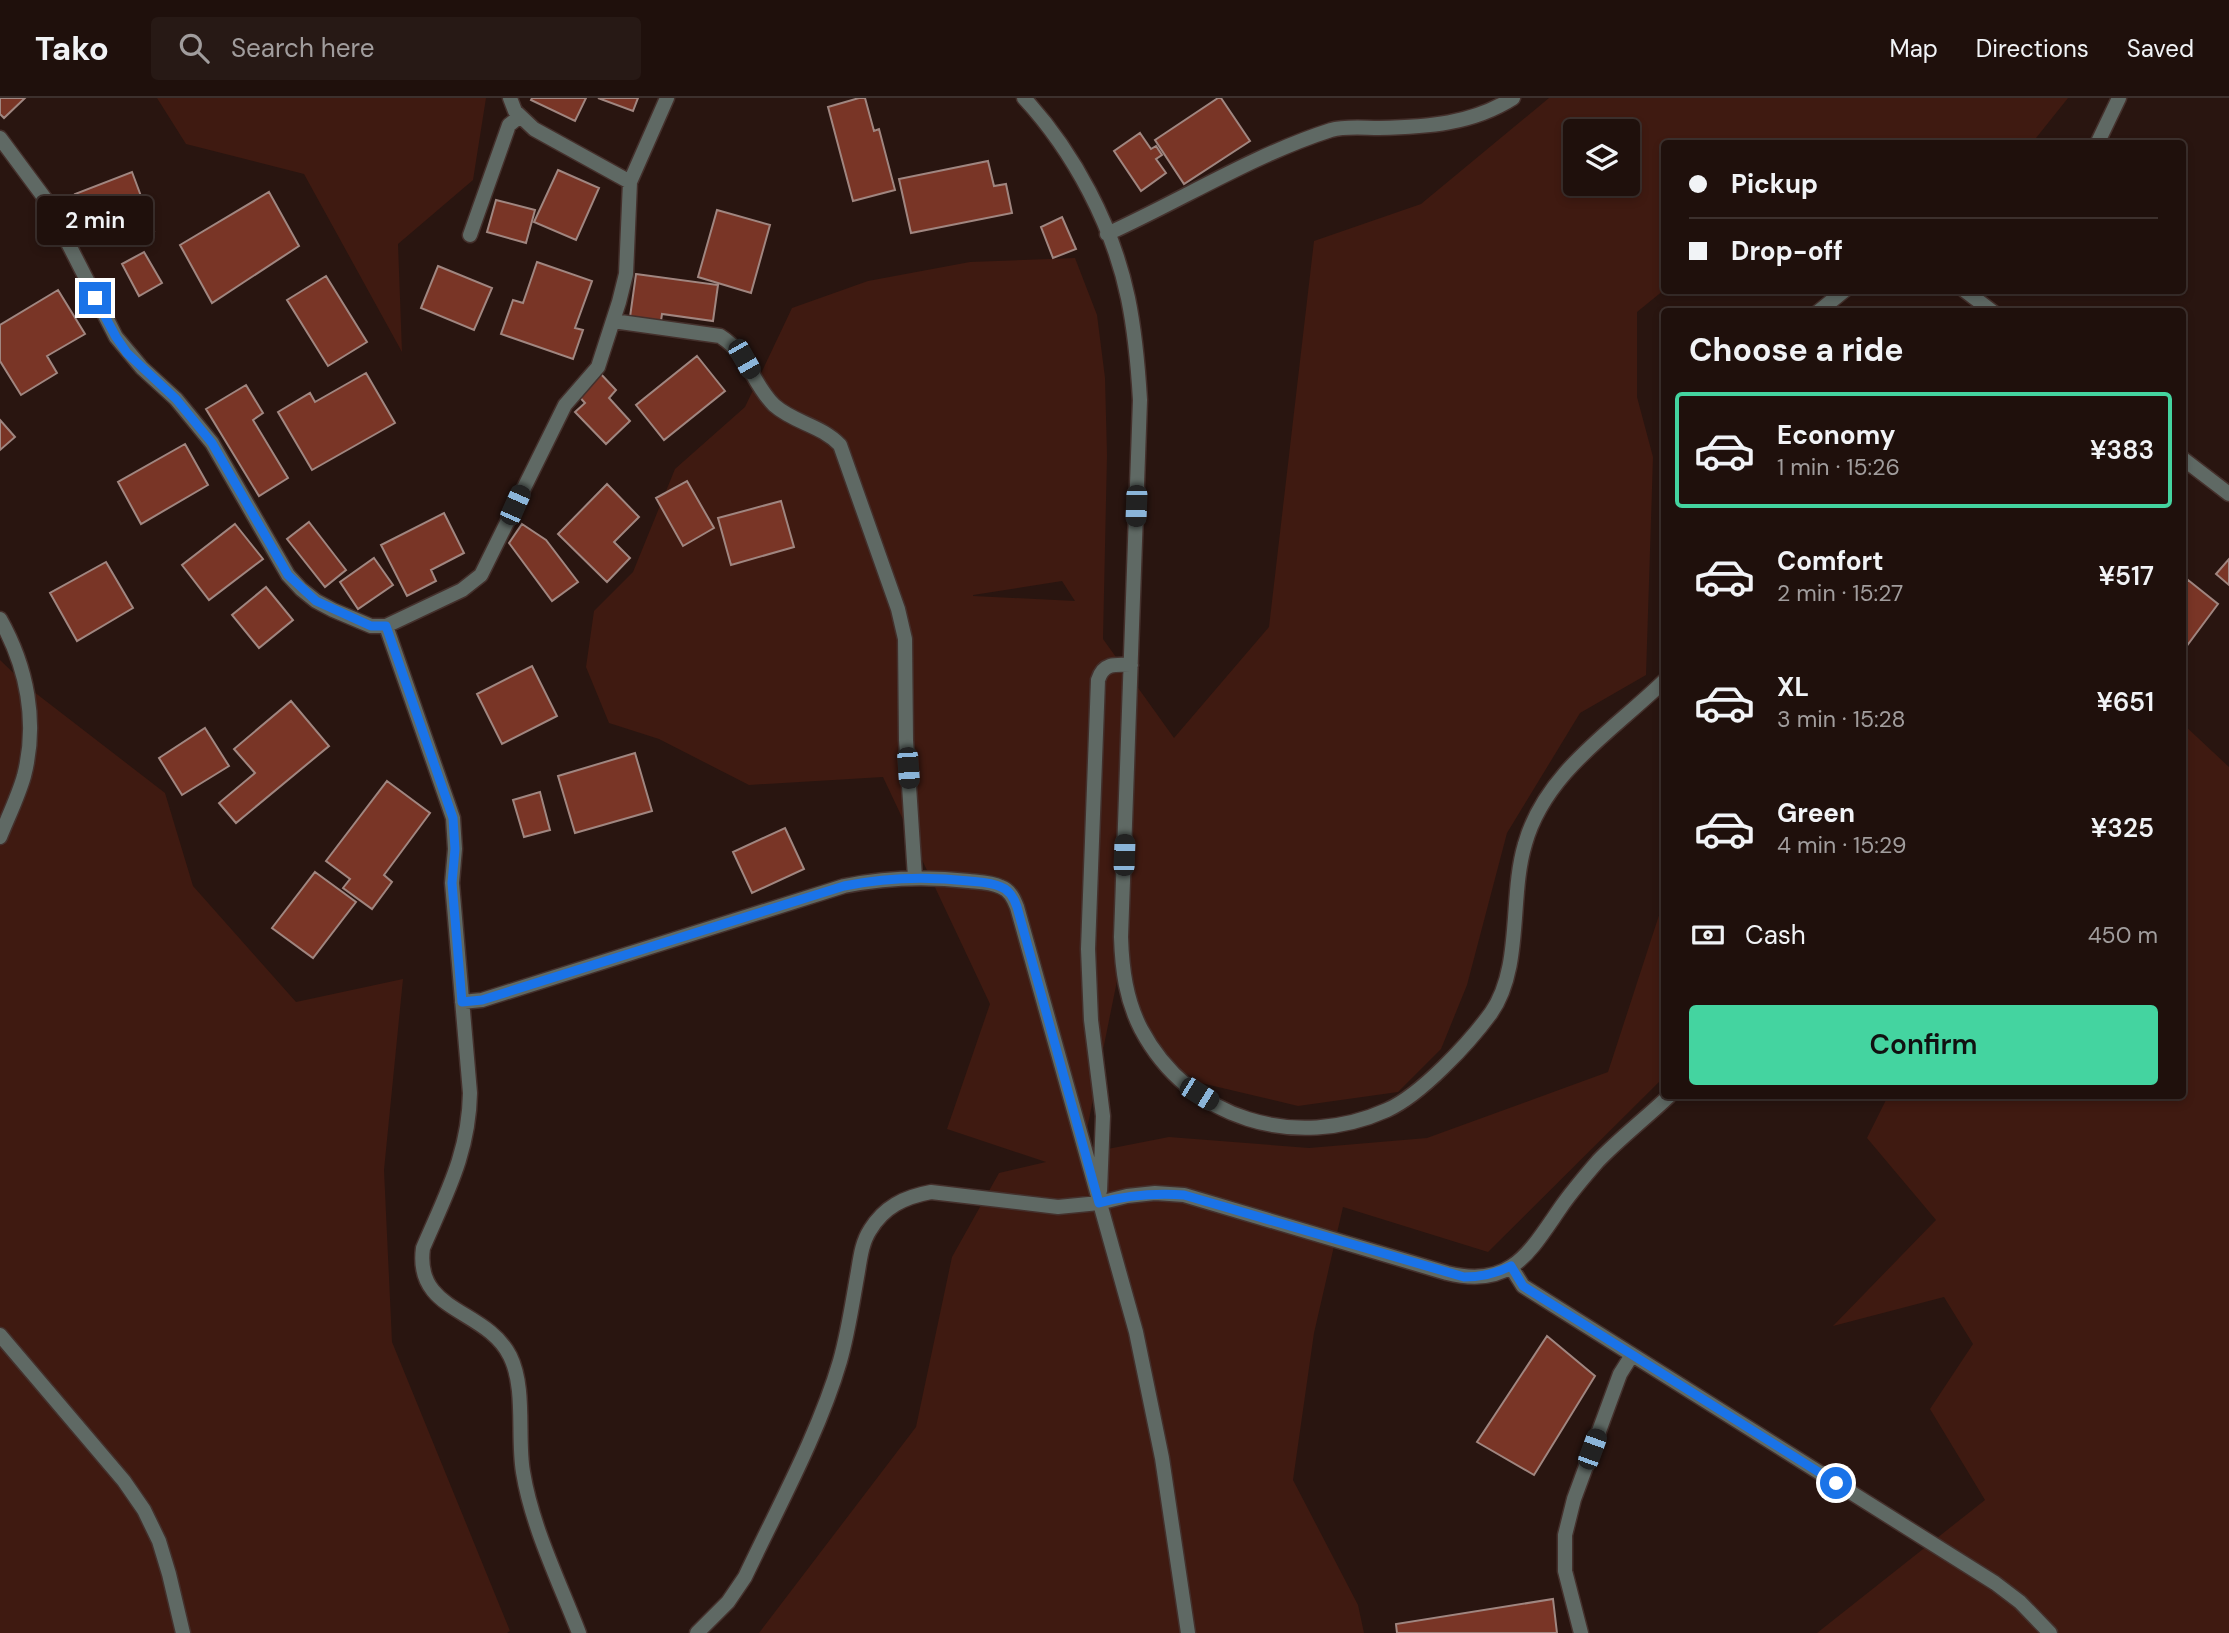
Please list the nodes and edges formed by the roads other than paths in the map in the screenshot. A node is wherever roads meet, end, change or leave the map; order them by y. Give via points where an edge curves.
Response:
1 (510, 98) edge
2 (667, 98) edge
3 (1024, 98) edge
4 (1513, 98) edge
5 (2119, 98) edge
6 (520, 116) junction
7 (0, 138) edge
8 (2098, 140) edge
9 (630, 181) junction
10 (1107, 234) junction
11 (470, 235) dead end
12 (1840, 294) edge
13 (1969, 294) edge
14 (1823, 308) edge
15 (1988, 308) edge
16 (613, 321) junction
17 (2186, 461) edge
18 (2229, 494) edge
19 (0, 619) edge
20 (386, 626) junction
21 (1130, 665) junction
22 (1661, 684) edge
23 (0, 837) edge
24 (915, 877) junction
25 (462, 1002) junction
26 (1666, 1099) edge
27 (1099, 1203) junction
28 (1511, 1266) junction
29 (0, 1335) edge
30 (1632, 1355) junction
31 (183, 1633) edge
32 (579, 1633) edge
33 (697, 1633) edge
34 (1188, 1633) edge
35 (1581, 1633) edge
36 (2050, 1633) edge

1 - 6 street
2 - 9 street
3 - 10 street via 1065,151
4 - 10 street via 1471,118 1442,125 1335,129 1269,153
5 - 8 street
6 - 9 street via 534,129
6 - 11 street via 509,125
7 - 20 street via 46,200 116,337 212,443 288,575 316,601 371,626
9 - 16 street via 626,274
10 - 21 street via 1127,295 1140,400
12 - 14 street
13 - 15 street
16 - 20 street via 597,367 565,405 481,575 462,590
16 - 24 street via 720,336 734,345 780,410 830,435 846,457 903,624
17 - 18 street
19 - 23 street via 22,670 30,723 24,777
20 - 25 street via 453,818 452,883
21 - 22 street via 1121,937 1129,999 1158,1055 1199,1094 1251,1121 1307,1129 1364,1119 1414,1094 1491,1013 1508,976 1517,873 1538,811 1578,759
21 - 27 street via 1108,666 1098,680 1088,961 1104,1116
24 - 25 street via 844,886 482,1000
24 - 27 street via 990,884 1012,895
25 - 32 street via 470,1117 459,1165 423,1248 423,1275 437,1297 493,1332 511,1358 527,1493
26 - 28 street via 1598,1161 1534,1247
27 - 28 street via 1155,1193 1184,1195 1464,1277 1481,1277
27 - 33 street via 1058,1207 931,1192 911,1195 878,1218 867,1234 840,1361 822,1413 745,1577 729,1602
27 - 34 street via 1136,1332 1154,1416
28 - 30 street via 1523,1286
29 - 31 street via 144,1510 159,1541
30 - 35 street via 1620,1374 1565,1535 1565,1571
30 - 36 street via 1994,1583

